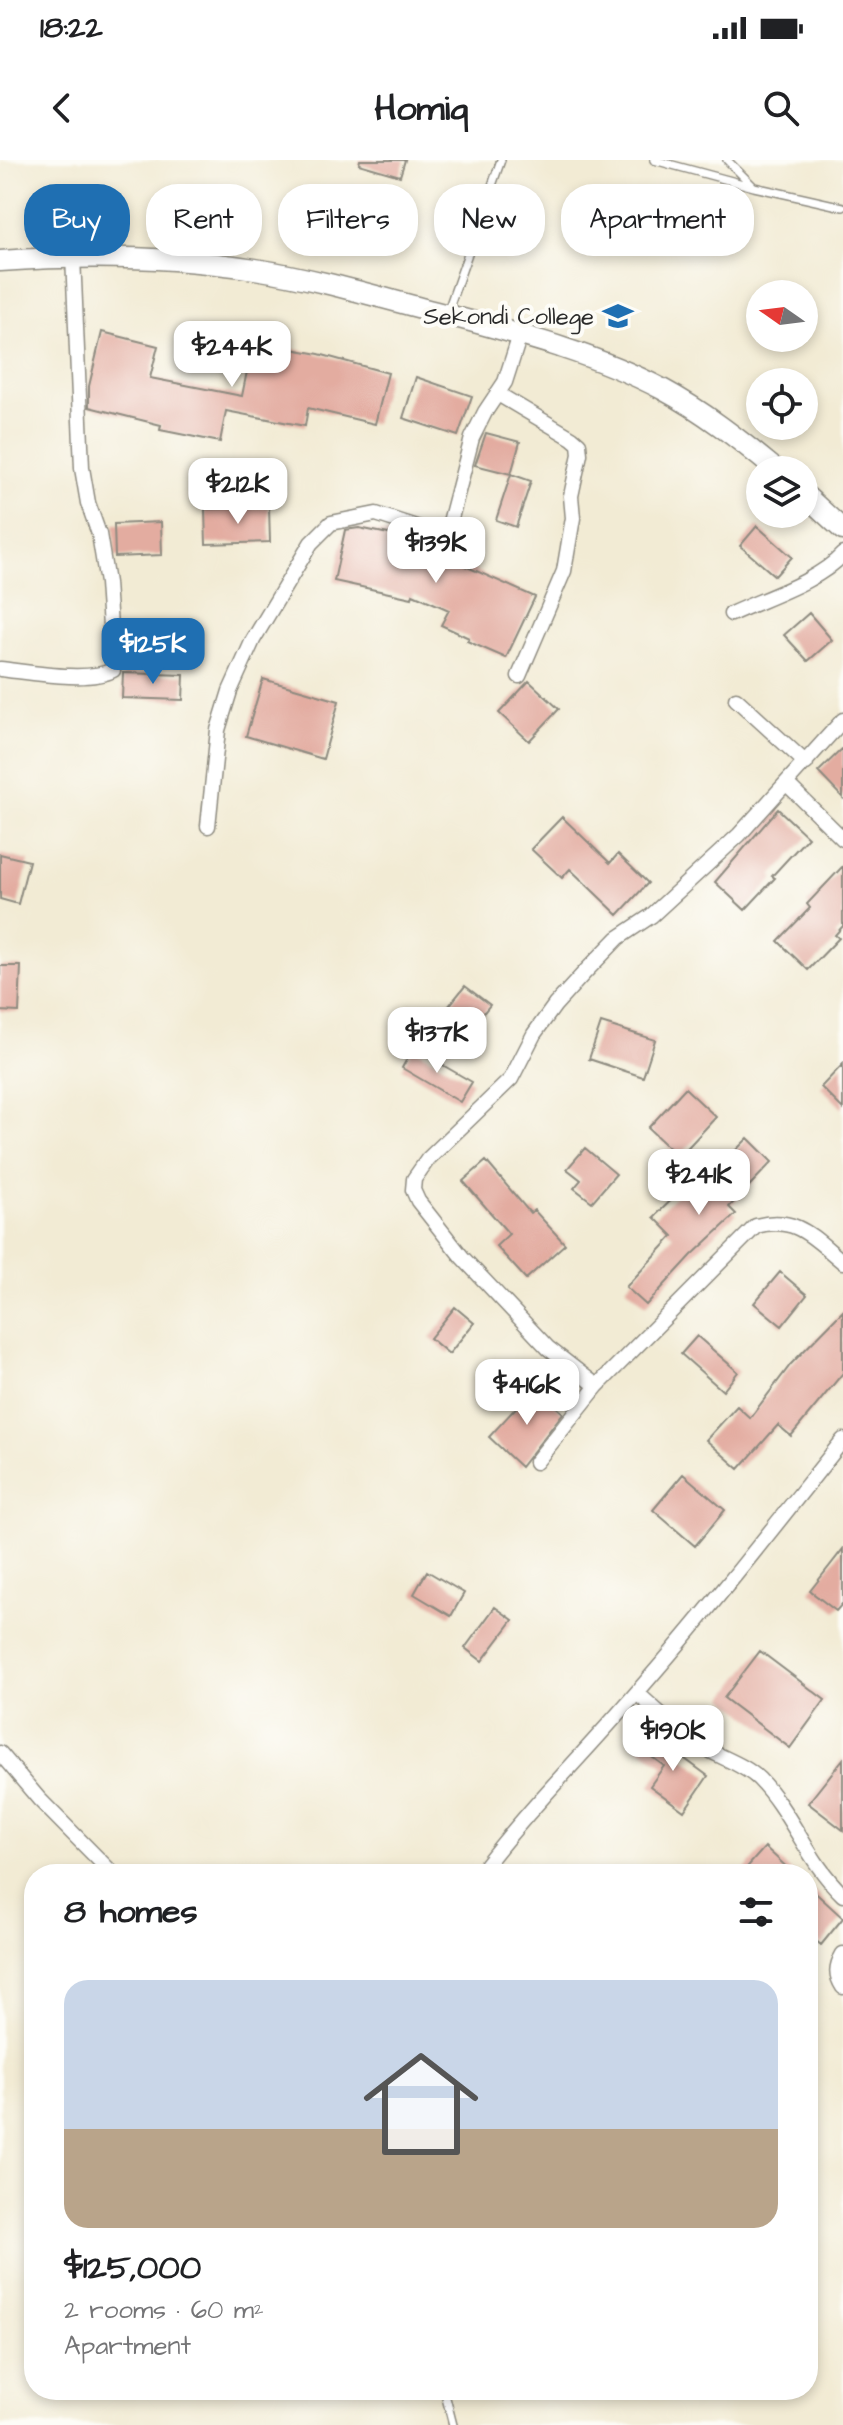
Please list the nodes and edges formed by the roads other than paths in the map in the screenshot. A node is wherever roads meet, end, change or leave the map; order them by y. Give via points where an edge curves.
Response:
1 (501, 160) edge
2 (654, 160) edge
3 (727, 160) edge
4 (743, 184) edge
5 (751, 184) edge
6 (754, 187) edge
7 (843, 207) edge
8 (73, 256) junction
9 (0, 261) edge
10 (446, 315) junction
11 (520, 335) junction
12 (498, 394) junction
13 (758, 456) edge
14 (818, 507) edge
15 (843, 530) edge
16 (843, 554) edge
17 (731, 614) dead end
18 (0, 669) edge
19 (519, 676) dead end
20 (736, 699) dead end
21 (843, 720) edge
22 (806, 763) junction
23 (787, 784) junction
24 (208, 826) dead end
25 (843, 839) edge
26 (843, 1262) edge
27 (597, 1386) junction
28 (843, 1440) edge
29 (536, 1462) dead end
30 (637, 1693) junction
31 (0, 1753) edge
32 (103, 1864) edge
33 (487, 1864) edge
34 (817, 1864) edge
35 (818, 1866) edge
36 (843, 1895) edge
37 (843, 1954) edge
38 (843, 1987) edge
39 (447, 2400) edge
40 (453, 2425) edge

1 - 10 lane
2 - 4 lane
3 - 5 lane
6 - 7 lane
8 - 9 main road
8 - 10 main road via 188,260 256,269
8 - 18 street via 82,468 107,583 113,670 82,675
10 - 11 main road
11 - 12 street
11 - 13 main road via 663,389
12 - 19 street via 572,438 580,454 564,571
12 - 24 street via 472,438 444,531 435,533 376,514 331,523 311,543 253,640 230,691 218,730
14 - 15 main road
16 - 17 street via 800,583
20 - 22 street
21 - 22 street
22 - 23 street
23 - 25 street
23 - 27 street via 739,835 585,972 534,1034 511,1079 414,1179 418,1201 462,1257 548,1348
26 - 27 street via 797,1226 756,1226
27 - 29 street
28 - 30 street
30 - 33 street
30 - 34 street via 706,1749 757,1776
31 - 32 street
35 - 36 street
37 - 38 street via 836,1965
39 - 40 lane

